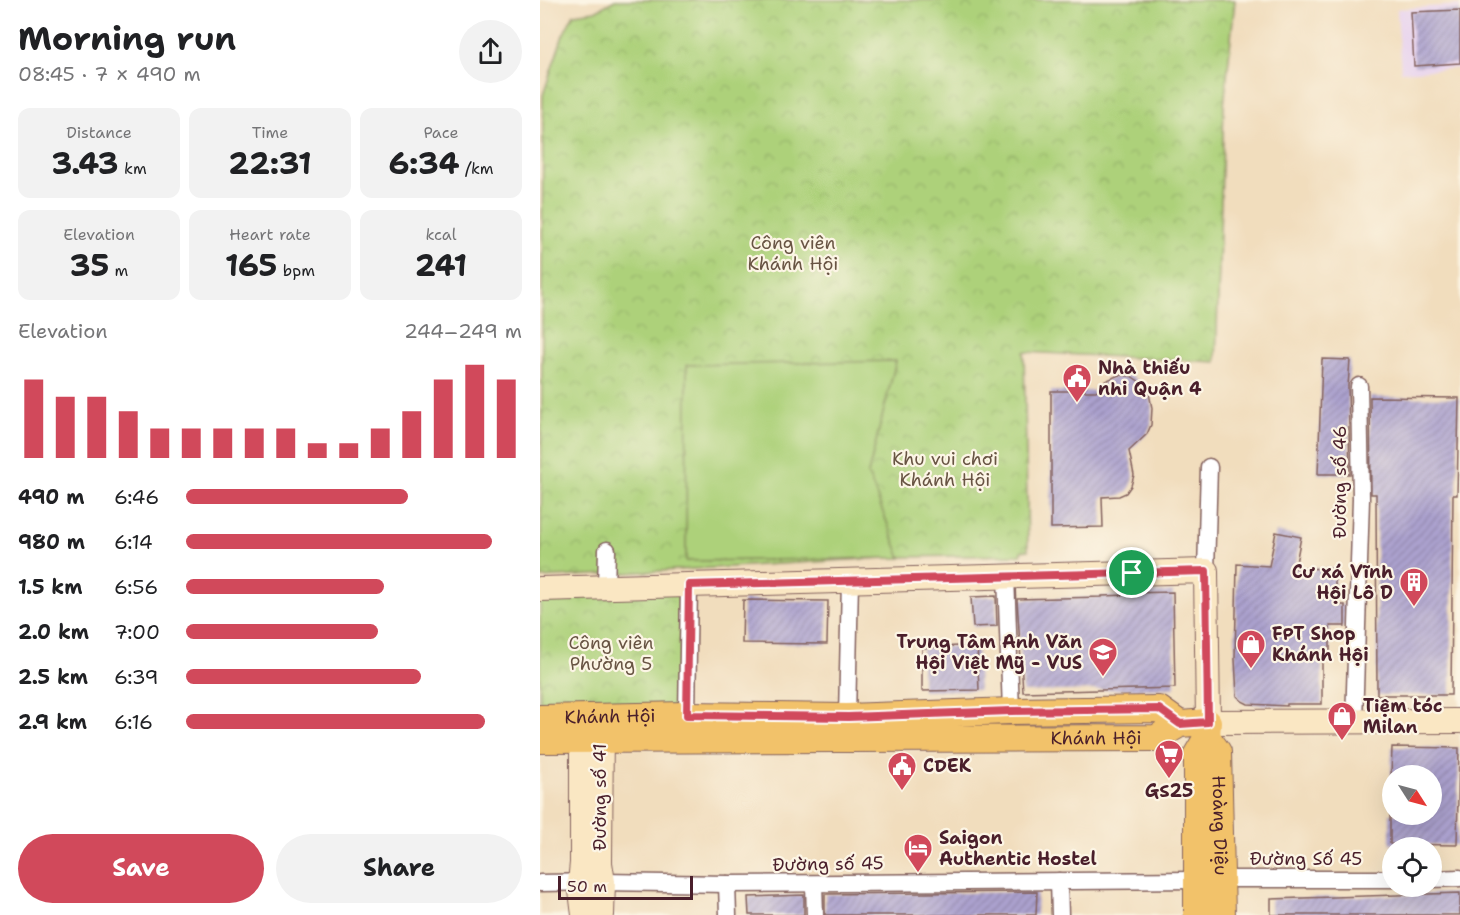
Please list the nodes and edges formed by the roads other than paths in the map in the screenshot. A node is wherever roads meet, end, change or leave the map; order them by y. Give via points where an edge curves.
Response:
1 (1359, 386) dead end
2 (1209, 467) dead end
3 (607, 550) dead end
4 (1206, 571) junction
5 (1006, 576) junction
6 (850, 581) junction
7 (689, 585) junction
8 (606, 588) junction
9 (540, 589) edge
10 (1011, 711) junction
11 (687, 715) junction
12 (848, 717) junction
13 (540, 718) edge
14 (1460, 721) edge
15 (1354, 722) junction
16 (1180, 724) junction
17 (591, 728) junction
18 (1207, 730) junction
19 (540, 740) edge
20 (1382, 879) edge
21 (1442, 879) edge
22 (1460, 879) edge
23 (1209, 880) junction
24 (1059, 881) junction
25 (592, 882) junction
26 (540, 883) edge
27 (726, 884) junction
28 (814, 884) junction
29 (584, 915) edge
30 (602, 915) edge
31 (728, 915) edge
32 (815, 915) edge
33 (1060, 915) edge
34 (1197, 915) edge
35 (1222, 915) edge

1 - 15 street, Đường số 46 via 1361,499
2 - 4 street, Hoàng Diệu
3 - 8 street
4 - 5 street
4 - 18 street, Hoàng Diệu
5 - 6 street
5 - 10 street
6 - 7 street
6 - 12 street
7 - 8 street
7 - 11 street
8 - 9 street
10 - 12 main road, Khánh Hội
10 - 16 main road, Khánh Hội via 1159,709
11 - 12 main road, Khánh Hội
11 - 17 main road, Khánh Hội
13 - 17 main road, Khánh Hội
14 - 15 street, Khánh Hội
15 - 18 street, Khánh Hội
16 - 17 main road, Khánh Hội via 1156,738
16 - 18 main road, Khánh Hội
17 - 19 main road, Khánh Hội
17 - 25 street, Đường số 41 via 582,863
18 - 23 main road, Hoàng Diệu via 1197,754
20 - 23 street, Đường Số 45
21 - 22 street
23 - 24 street, Đường số 45
23 - 34 main road, Hoàng Diệu
23 - 35 main road, Hoàng Diệu
24 - 28 street, Đường số 45
24 - 33 street
25 - 26 street
25 - 27 street, Đường số 45
25 - 29 street, Đường số 41
25 - 30 street, Đường số 41
27 - 28 street, Đường số 45
27 - 31 street
28 - 32 street

